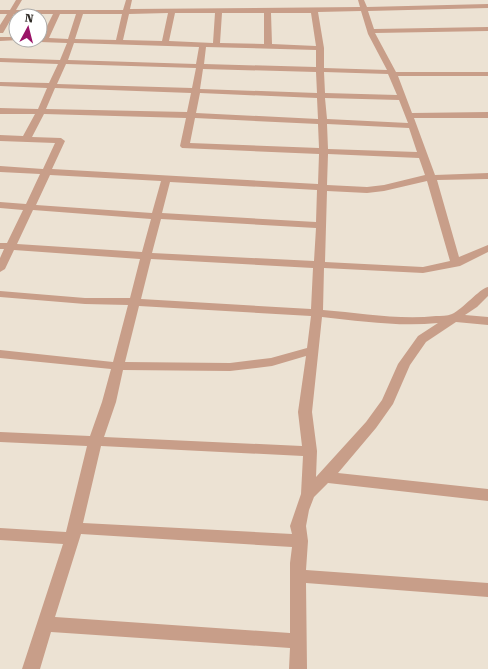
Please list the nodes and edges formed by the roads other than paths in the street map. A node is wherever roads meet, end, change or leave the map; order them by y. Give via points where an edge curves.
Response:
1 (129, 0) edge
2 (483, 0) edge
3 (362, 4) edge
4 (488, 7) edge
5 (314, 10) junction
6 (48, 11) edge
7 (58, 11) junction
8 (81, 11) junction
9 (126, 11) junction
10 (172, 11) junction
11 (218, 11) junction
12 (267, 11) junction
13 (8, 18) edge
14 (48, 29) edge
15 (488, 29) edge
16 (0, 31) edge
17 (371, 31) junction
18 (48, 40) edge
19 (72, 40) junction
20 (119, 42) junction
21 (165, 43) junction
22 (204, 45) junction
23 (216, 45) junction
24 (268, 47) junction
25 (320, 48) junction
26 (0, 60) edge
27 (64, 61) junction
28 (200, 66) junction
29 (320, 70) junction
30 (392, 73) junction
31 (488, 74) edge
32 (0, 84) edge
33 (52, 86) junction
34 (196, 91) junction
35 (322, 96) junction
36 (402, 98) junction
37 (0, 111) edge
38 (41, 112) junction
39 (488, 115) edge
40 (191, 116) junction
41 (409, 116) junction
42 (323, 123) junction
43 (413, 126) junction
44 (0, 138) edge
45 (26, 139) junction
46 (324, 152) junction
47 (423, 155) junction
48 (0, 169) edge
49 (47, 172) junction
50 (488, 176) edge
51 (432, 178) junction
52 (166, 179) junction
53 (323, 188) junction
54 (0, 205) edge
55 (28, 207) junction
56 (156, 216) junction
57 (321, 225) junction
58 (5, 246) edge
59 (488, 248) edge
60 (146, 256) junction
61 (456, 264) junction
62 (318, 266) junction
63 (0, 269) edge
64 (488, 290) edge
65 (0, 294) edge
66 (134, 302) junction
67 (317, 313) junction
68 (453, 318) junction
69 (488, 322) edge
70 (313, 350) junction
71 (2, 357) edge
72 (117, 366) junction
73 (0, 437) edge
74 (95, 442) junction
75 (310, 451) junction
76 (325, 477) junction
77 (308, 494) junction
78 (488, 495) edge
79 (0, 534) edge
80 (73, 534) junction
81 (300, 541) junction
82 (298, 576) junction
83 (488, 590) edge
84 (45, 624) junction
85 (298, 641) junction
86 (31, 669) edge
87 (298, 669) edge

1 - 9 street
2 - 4 street
3 - 4 street
3 - 5 street
3 - 17 street
5 - 12 street
5 - 25 street
6 - 7 street
7 - 8 street
7 - 14 street
8 - 9 street
8 - 19 street
9 - 10 street
9 - 20 street
10 - 11 street
10 - 21 street
11 - 12 street via 248,8
11 - 23 street
12 - 24 street
13 - 16 street
15 - 17 street
17 - 30 street
18 - 19 street
19 - 20 street
19 - 27 street
20 - 21 street
21 - 22 street
22 - 23 street
22 - 28 street
23 - 24 street
24 - 25 street
25 - 29 street
26 - 27 street
27 - 28 street
27 - 33 street
28 - 29 street
28 - 34 street
29 - 30 street
29 - 35 street
30 - 31 street
30 - 36 street
32 - 33 street
33 - 34 street
33 - 38 street
34 - 35 street
34 - 40 street
35 - 36 street
35 - 42 street
36 - 41 street
37 - 38 street
38 - 40 street
38 - 45 street
39 - 41 street
40 - 42 street
40 - 46 street via 185,146
41 - 43 street
42 - 43 street
42 - 46 street
43 - 47 street
44 - 45 street
45 - 49 street via 61,141
46 - 47 street
46 - 53 street
47 - 51 street
48 - 49 street
49 - 52 street
49 - 55 street
50 - 51 street
51 - 53 street via 373,189
51 - 61 street
52 - 53 street
52 - 56 street
53 - 57 street
54 - 55 street
55 - 56 street
55 - 58 street
56 - 57 street
56 - 60 street
57 - 62 street
58 - 60 street
58 - 63 street
59 - 61 street
60 - 62 street
60 - 66 street
61 - 62 street via 423,270
62 - 67 street
64 - 68 street
65 - 66 street
66 - 67 street
66 - 72 street
67 - 68 street via 423,321
67 - 70 street
68 - 69 street
68 - 76 street via 422,339 404,364 388,401 371,425
70 - 72 street via 272,362 246,366
70 - 75 street via 305,412
71 - 72 street
72 - 74 street via 109,402
73 - 74 street
74 - 75 street
74 - 80 street
75 - 77 street
76 - 77 street
76 - 78 street
77 - 81 street via 298,526
79 - 80 street
80 - 81 street
80 - 84 street
81 - 82 street
82 - 83 street
82 - 85 street
84 - 85 street
84 - 86 street
85 - 87 street

